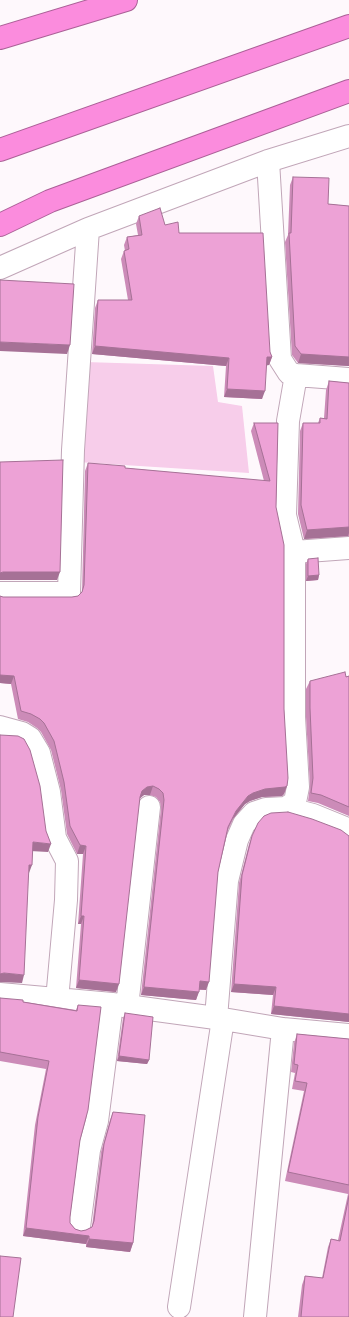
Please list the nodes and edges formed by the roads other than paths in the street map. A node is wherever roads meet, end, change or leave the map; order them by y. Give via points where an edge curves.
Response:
1 (126, 0) edge
2 (349, 26) edge
3 (0, 38) edge
4 (349, 91) edge
5 (349, 136) edge
6 (0, 150) edge
7 (268, 161) junction
8 (0, 225) edge
9 (88, 229) junction
10 (0, 268) edge
11 (296, 375) junction
12 (349, 379) edge
13 (349, 548) edge
14 (294, 552) junction
15 (0, 593) edge
16 (0, 727) edge
17 (149, 807) dead end
18 (286, 808) junction
19 (349, 832) edge
20 (0, 994) edge
21 (57, 1000) junction
22 (120, 1006) junction
23 (219, 1018) junction
24 (283, 1029) junction
25 (349, 1036) edge
26 (79, 1227) dead end
27 (179, 1307) dead end
28 (255, 1317) edge

1 - 3 highway
2 - 6 highway
4 - 8 highway via 50,201
5 - 7 street
7 - 9 street
7 - 11 street via 280,359 289,372
9 - 10 street
9 - 15 street via 73,450 69,593
11 - 12 street
11 - 14 street via 288,421 285,515
13 - 14 street
14 - 18 street via 294,718 298,787 295,802
16 - 21 street via 30,738 39,753 49,792 55,838 67,861
17 - 22 street
18 - 19 street via 313,815
18 - 23 street via 266,809 254,813 244,824 237,840 227,882
20 - 21 street
21 - 22 street
22 - 23 street
22 - 26 street via 88,1150
23 - 24 street
23 - 27 street
24 - 25 street
24 - 28 street

